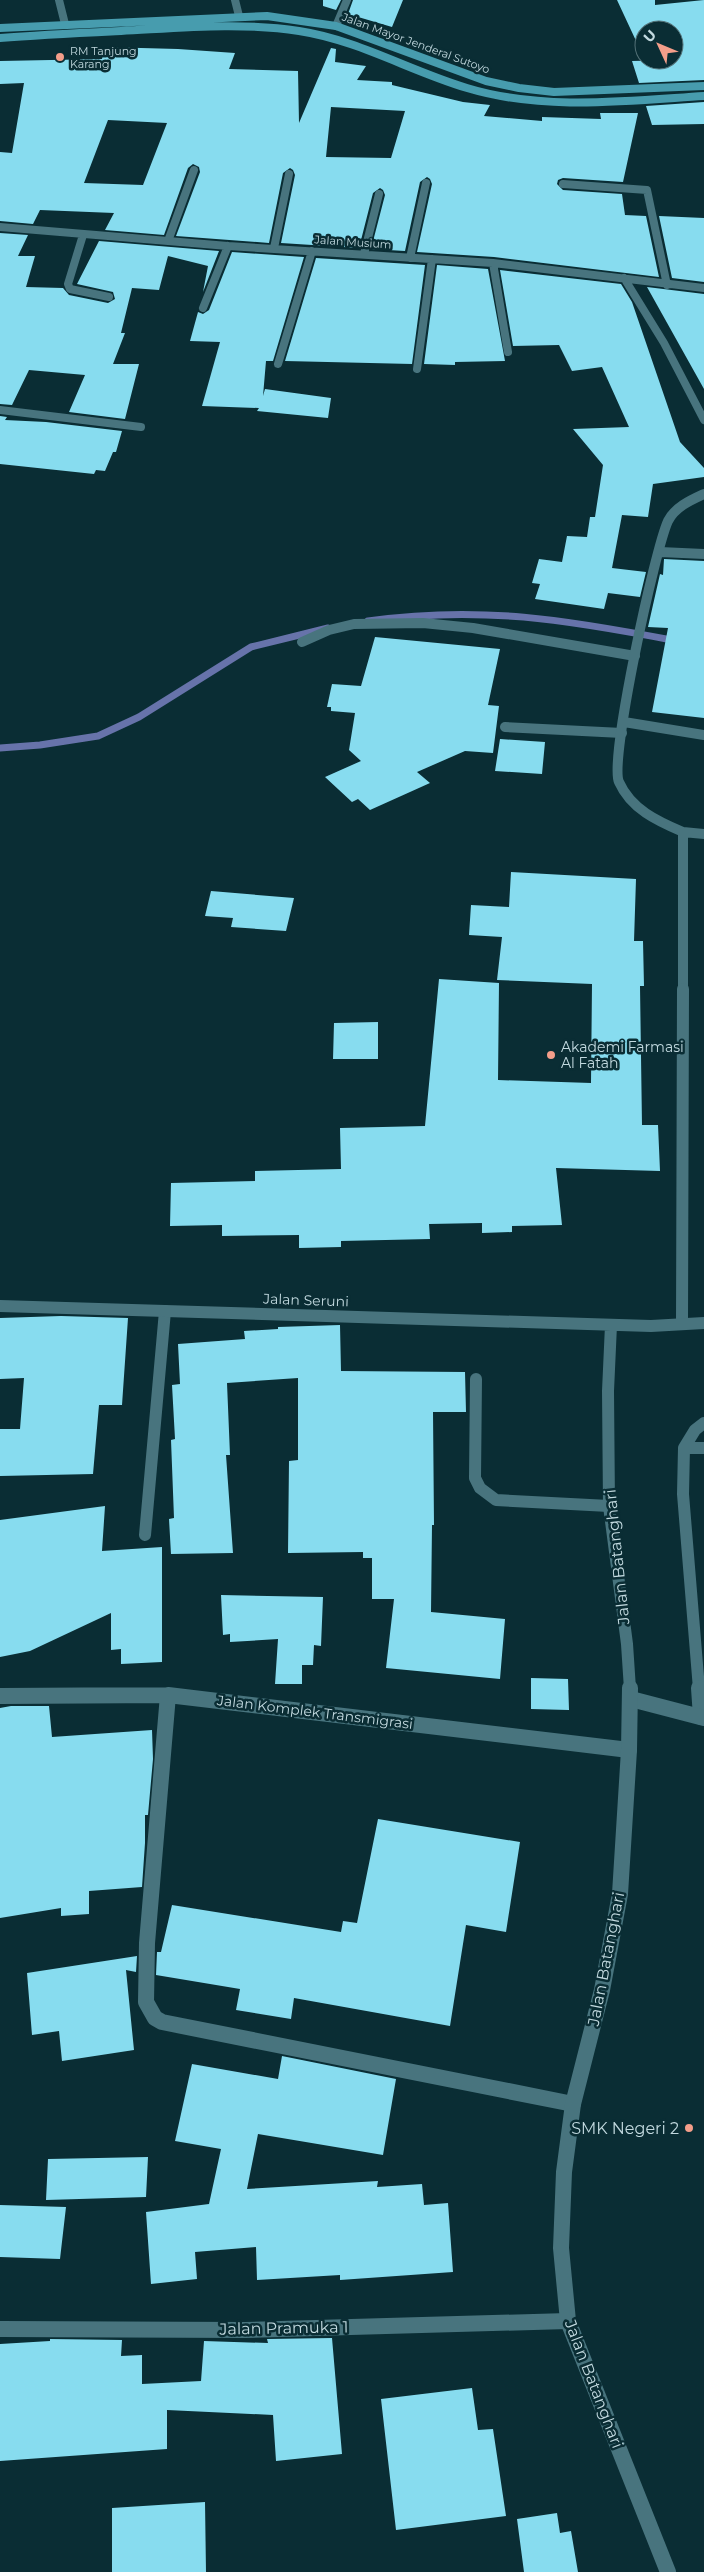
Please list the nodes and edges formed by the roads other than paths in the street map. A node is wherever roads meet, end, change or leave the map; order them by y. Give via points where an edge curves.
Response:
1 (59, 0) edge
2 (235, 0) edge
3 (347, 0) edge
4 (239, 16) junction
5 (65, 24) junction
6 (336, 26) junction
7 (0, 28) edge
8 (0, 38) edge
9 (704, 86) edge
10 (704, 96) edge
11 (194, 170) dead end
12 (289, 174) dead end
13 (426, 183) dead end
14 (563, 184) dead end
15 (379, 194) dead end
16 (0, 227) edge
17 (83, 235) junction
18 (168, 241) junction
19 (228, 246) junction
20 (274, 248) junction
21 (312, 250) junction
22 (364, 254) junction
23 (410, 258) junction
24 (432, 259) junction
25 (493, 262) junction
26 (624, 278) junction
27 (667, 285) junction
28 (704, 288) edge
29 (109, 296) dead end
30 (203, 308) dead end
31 (508, 352) dead end
32 (278, 364) dead end
33 (417, 369) dead end
34 (0, 410) edge
35 (704, 420) edge
36 (141, 427) dead end
37 (704, 494) edge
38 (660, 552) junction
39 (704, 554) edge
40 (302, 642) dead end
41 (634, 656) junction
42 (505, 727) dead end
43 (623, 728) junction
44 (704, 735) edge
45 (683, 832) junction
46 (704, 834) edge
47 (0, 1306) edge
48 (165, 1311) junction
49 (704, 1322) edge
50 (682, 1324) junction
51 (610, 1325) junction
52 (476, 1379) dead end
53 (704, 1423) edge
54 (684, 1448) junction
55 (704, 1448) edge
56 (609, 1506) junction
57 (145, 1535) dead end
58 (168, 1695) junction
59 (0, 1696) edge
60 (631, 1698) junction
61 (703, 1717) edge
62 (628, 1750) junction
63 (573, 2104) junction
64 (568, 2321) junction
65 (0, 2329) edge
66 (668, 2572) edge

1 - 5 street
2 - 4 street
3 - 6 street
4 - 5 main road, Jalan Mayor Jenderal Sutoyo
4 - 6 main road, Jalan Mayor Jenderal Sutoyo via 292,18
5 - 7 main road, Jalan Mayor Jenderal Sutoyo
6 - 9 main road, Jalan Mayor Jenderal Sutoyo via 486,81 519,88 554,92
8 - 10 main road, Jalan Mayor Jenderal Sutoyo via 179,27 260,27 300,31 337,40 468,89 509,97 556,102
11 - 18 street
12 - 20 street
13 - 23 street
14 - 27 street via 628,186 647,190
15 - 22 street
16 - 17 street, Jalan Musium
17 - 18 street, Jalan Musium
17 - 29 street via 68,284 70,289
18 - 19 street, Jalan Musium
19 - 20 street, Jalan Musium
19 - 30 street
20 - 21 street, Jalan Musium
21 - 22 street, Jalan Musium
21 - 32 street
22 - 23 street, Jalan Musium
23 - 24 street, Jalan Musium
24 - 25 street, Jalan Musium
24 - 33 street
25 - 26 street, Jalan Musium
25 - 31 street
26 - 27 street, Jalan Musium
26 - 35 street via 664,343
27 - 28 street, Jalan Musium
34 - 36 street
37 - 38 street via 687,501 674,512
38 - 39 street
38 - 41 street
40 - 41 street via 329,630 354,624 423,623
41 - 43 street
42 - 43 street
43 - 44 street
43 - 45 street via 618,780 632,804 663,824
45 - 46 street
45 - 50 street
47 - 48 street, Jalan Seruni
48 - 51 street, Jalan Seruni
48 - 57 street
49 - 50 street, Jalan Seruni
50 - 51 street, Jalan Seruni
51 - 56 street, Jalan Batanghari
52 - 56 street via 475,1478 480,1488 496,1500
53 - 54 street via 695,1430
54 - 55 street
54 - 61 street via 684,1494
56 - 60 street, Jalan Batanghari
58 - 59 street, Jalan Komplek Transmigrasi
58 - 62 street, Jalan Komplek Transmigrasi
58 - 63 street via 147,1943 146,2002 155,2018 162,2022
60 - 61 street
60 - 62 street, Jalan Batanghari
62 - 63 street, Jalan Batanghari via 620,1894 602,1990
63 - 64 street, Jalan Batanghari via 564,2172 561,2248
64 - 65 street, Jalan Pramuka 1 via 245,2330
64 - 66 street, Jalan Batanghari

